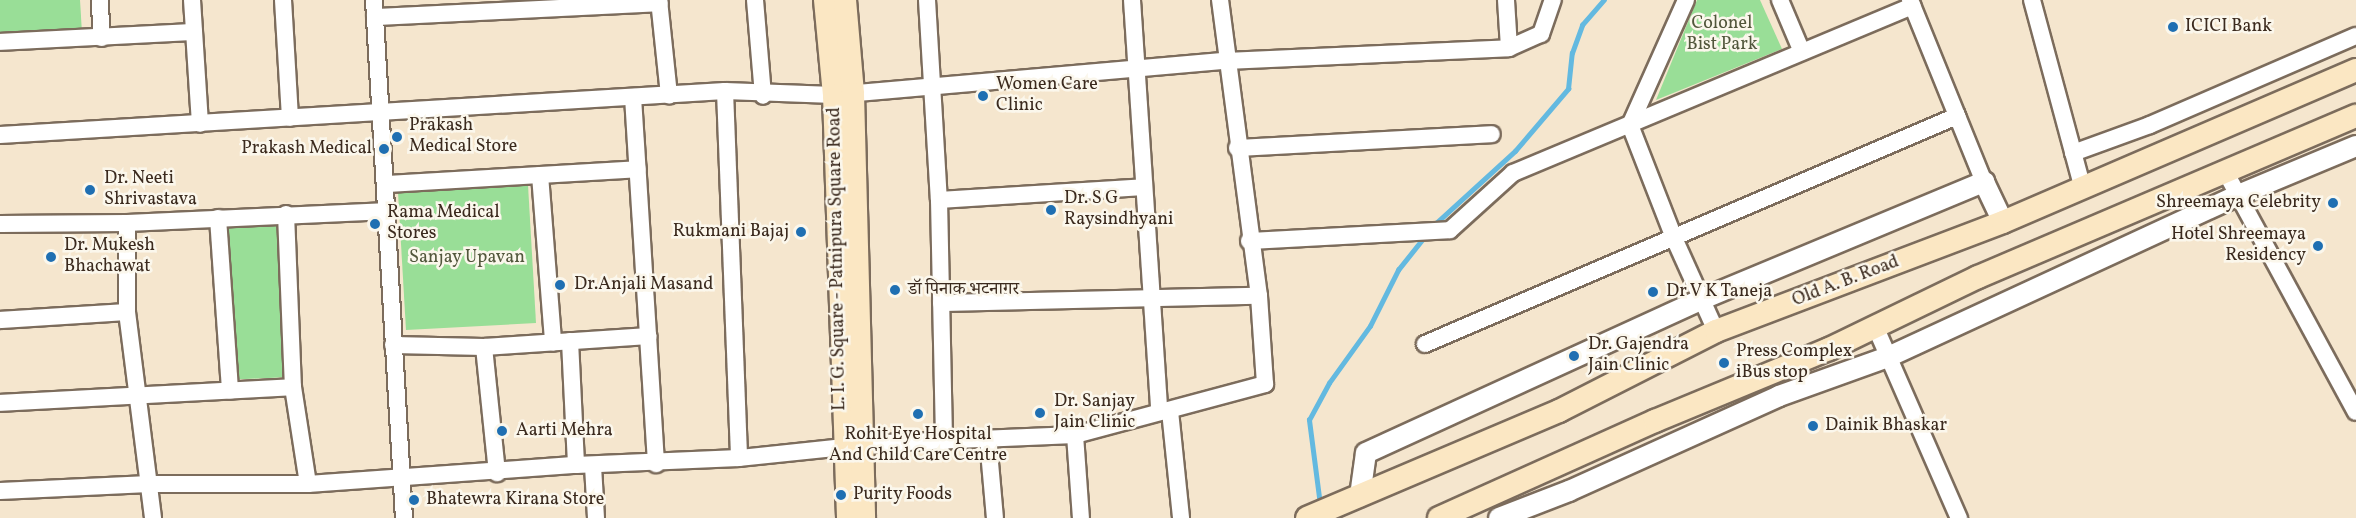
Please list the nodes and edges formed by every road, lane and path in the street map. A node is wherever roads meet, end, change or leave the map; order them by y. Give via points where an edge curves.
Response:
1 (100, 0) edge
2 (192, 0) edge
3 (283, 0) edge
4 (755, 0) edge
5 (825, 0) edge
6 (845, 0) edge
7 (927, 0) edge
8 (1132, 0) edge
9 (1220, 0) edge
10 (1506, 0) edge
11 (1553, 0) edge
12 (1686, 0) edge
13 (1780, 0) edge
14 (2032, 0) edge
15 (660, 1) edge
16 (1911, 3) edge
17 (467, 7) edge
18 (375, 8) edge
19 (194, 32) junction
20 (2356, 36) edge
21 (101, 38) junction
22 (0, 42) edge
23 (1509, 48) junction
24 (1802, 52) junction
25 (1226, 61) junction
26 (2356, 70) edge
27 (1135, 71) junction
28 (932, 87) junction
29 (725, 91) junction
30 (843, 94) junction
31 (669, 95) junction
32 (763, 96) junction
33 (633, 97) junction
34 (383, 113) junction
35 (1957, 116) junction
36 (2356, 116) edge
37 (290, 118) junction
38 (200, 124) junction
39 (1630, 124) junction
40 (1492, 134) dead end
41 (0, 135) edge
42 (2356, 146) edge
43 (1237, 148) junction
44 (2073, 153) junction
45 (638, 169) junction
46 (2225, 171) junction
47 (540, 175) junction
48 (1984, 182) junction
49 (387, 183) junction
50 (2082, 185) junction
51 (1144, 187) junction
52 (2236, 196) junction
53 (939, 200) junction
54 (388, 212) junction
55 (286, 213) junction
56 (218, 218) junction
57 (2003, 222) junction
58 (0, 224) edge
59 (127, 224) junction
60 (1674, 238) junction
61 (1249, 241) junction
62 (1259, 296) junction
63 (1153, 300) junction
64 (1700, 300) junction
65 (941, 303) junction
66 (127, 312) junction
67 (0, 320) edge
68 (1875, 326) junction
69 (1716, 331) junction
70 (649, 336) junction
71 (562, 342) junction
72 (1425, 344) dead end
73 (393, 345) junction
74 (484, 346) junction
75 (1888, 357) junction
76 (293, 387) junction
77 (231, 391) junction
78 (136, 397) junction
79 (0, 402) edge
80 (1165, 411) junction
81 (2356, 412) edge
82 (1075, 435) junction
83 (988, 440) junction
84 (944, 442) junction
85 (852, 446) junction
86 (739, 458) junction
87 (656, 464) junction
88 (576, 465) junction
89 (593, 466) junction
90 (497, 473) junction
91 (403, 478) junction
92 (149, 484) junction
93 (308, 484) junction
94 (0, 491) edge
95 (1360, 496) junction
96 (153, 518) edge
97 (404, 518) edge
98 (596, 518) edge
99 (848, 518) edge
100 (864, 518) edge
101 (995, 518) edge
102 (1081, 518) edge
103 (1181, 518) edge
104 (1307, 518) edge
105 (1439, 518) edge
106 (1499, 518) edge
107 (1959, 518) edge

1 - 21 street
2 - 19 street
3 - 37 street
4 - 32 street
5 - 30 main road, L. I. G. Square - Patnipura Square Road
6 - 30 main road, L. I. G. Square - Patnipura Square Road
7 - 28 street
8 - 27 street
9 - 25 street
10 - 23 street
11 - 23 street via 1541,34
12 - 39 street
13 - 24 street
14 - 44 street
15 - 17 street
15 - 31 street
16 - 24 street
16 - 35 street
17 - 18 street
18 - 34 street
19 - 21 street
19 - 38 street
20 - 44 street via 2150,125
21 - 22 street
23 - 25 street
24 - 39 street
25 - 27 street
25 - 43 street
26 - 50 main road, Old A. B. Road
27 - 28 street
27 - 51 street
28 - 30 street
28 - 53 street
29 - 31 street
29 - 32 street
29 - 86 street
30 - 32 street
30 - 85 main road, L. I. G. Square - Patnipura Square Road
31 - 33 street
33 - 34 street
33 - 45 street
34 - 37 street
34 - 49 street
35 - 48 street
35 - 60 street
36 - 46 main road
37 - 38 street
38 - 41 street
39 - 60 street
39 - 61 street via 1513,173 1450,230
40 - 43 street
42 - 52 street
43 - 61 street
44 - 50 street
45 - 47 street
45 - 70 street
46 - 52 street
46 - 68 main road via 1978,277
47 - 49 street
47 - 71 street
48 - 57 street
48 - 64 street
49 - 54 street
50 - 57 main road, Old A. B. Road
51 - 53 street
51 - 63 street
52 - 75 street
52 - 81 street
53 - 65 street
54 - 55 street
54 - 73 street
55 - 56 street
55 - 76 street
56 - 59 street
56 - 77 street
57 - 69 main road, Old A. B. Road
58 - 59 street
59 - 66 street
60 - 64 street
60 - 72 street
61 - 62 street
62 - 63 street
62 - 80 street via 1265,384
63 - 65 street
63 - 80 street
64 - 69 street
64 - 95 street via 1366,453
65 - 84 street
66 - 67 street
66 - 78 street
68 - 75 street
68 - 105 main road
69 - 95 main road, Old A. B. Road via 1559,411
70 - 71 street
70 - 87 street
71 - 74 street
71 - 88 street
73 - 74 street
73 - 91 street
74 - 90 street
75 - 106 street via 1779,396 1569,491
75 - 107 street
76 - 77 street
76 - 93 street
77 - 78 street
78 - 79 street
78 - 92 street
80 - 82 street
80 - 103 street
82 - 83 street
82 - 102 street
83 - 84 street
83 - 101 street
84 - 85 street
85 - 86 street
85 - 99 main road, L. I. G. Square - Patnipura Square Road
85 - 100 main road, L. I. G. Square - Patnipura Square Road
86 - 87 street
87 - 89 street
88 - 89 street
88 - 90 street
89 - 98 street
90 - 91 street
91 - 93 street
91 - 97 street
92 - 93 street
92 - 94 street
92 - 96 street
95 - 104 main road, Old A. B. Road

